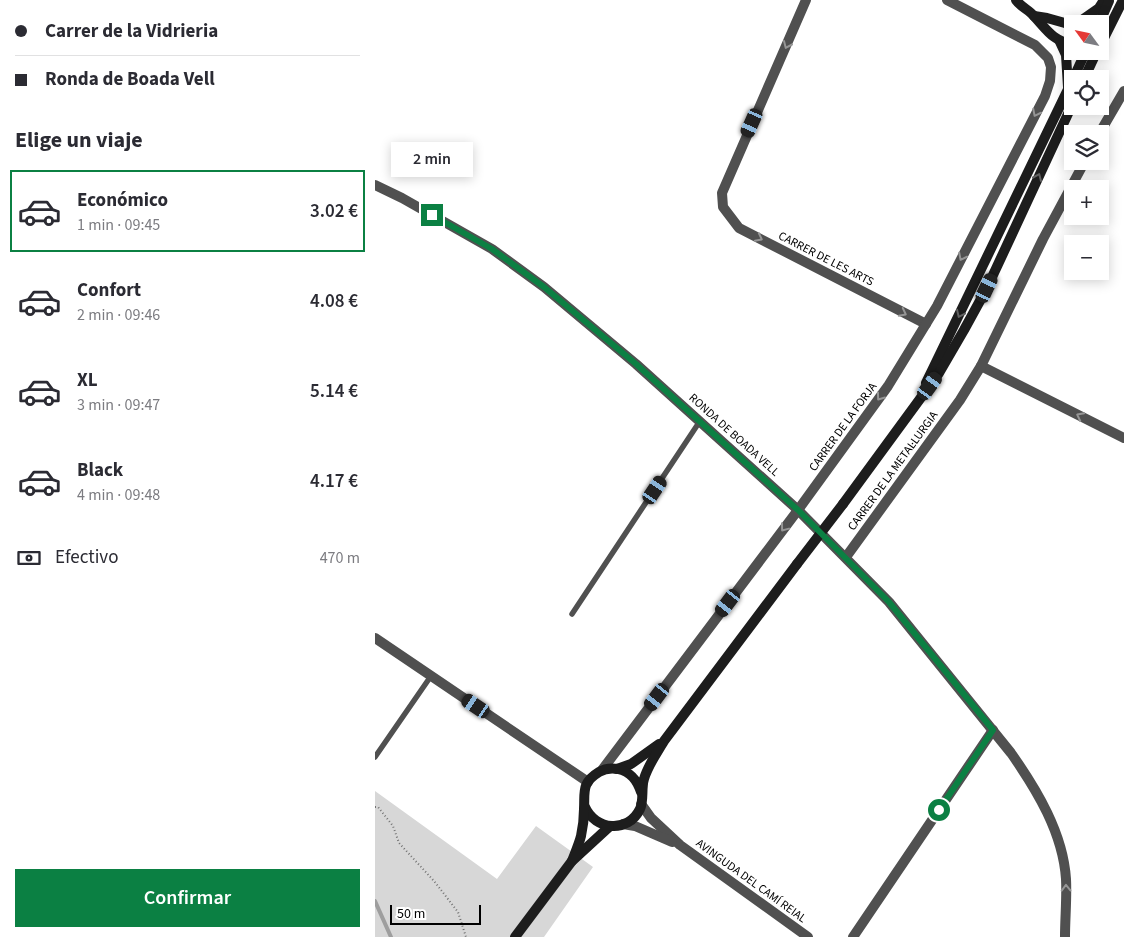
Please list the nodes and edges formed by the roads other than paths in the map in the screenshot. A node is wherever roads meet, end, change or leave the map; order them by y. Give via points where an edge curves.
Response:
1 (806, 0) edge
2 (947, 0) edge
3 (1016, 0) edge
4 (1104, 0) edge
5 (1109, 0) edge
6 (1123, 0) edge
7 (1089, 15) edge
8 (1106, 15) edge
9 (1034, 16) junction
10 (1109, 18) edge
11 (1064, 23) edge
12 (1060, 42) junction
13 (1064, 43) edge
14 (1067, 70) edge
15 (1123, 91) edge
16 (1064, 98) edge
17 (1067, 115) edge
18 (1104, 125) edge
19 (1080, 170) edge
20 (375, 185) edge
21 (926, 324) junction
22 (981, 366) junction
23 (912, 411) junction
24 (700, 422) junction
25 (1124, 438) edge
26 (798, 510) junction
27 (845, 557) junction
28 (572, 614) dead end
29 (375, 638) edge
30 (431, 676) junction
31 (993, 730) junction
32 (664, 741) junction
33 (375, 757) edge
34 (617, 769) junction
35 (601, 770) junction
36 (588, 782) junction
37 (641, 792) junction
38 (641, 804) junction
39 (585, 807) junction
40 (623, 824) junction
41 (609, 827) junction
42 (680, 845) junction
43 (572, 861) junction
44 (515, 937) edge
45 (808, 937) edge
46 (853, 937) edge
47 (1065, 937) edge

1 -> 21 street, CARRER DE LES ARTS via 722,194 723,207 739,228
2 -> 21 street, CARRER DE LA FORJA via 1035,45 1048,58 1051,67 1045,96
3 - 9 main road
4 - 7 main road
5 - 8 main road
6 - 10 main road
9 - 11 main road
9 - 12 main road
12 - 13 main road
12 - 14 main road via 1066,55
15 - 18 street
16 -> 23 main road
23 -> 17 main road via 939,373 987,288
19 - 22 street, CARRER DE LA METAL·LURGIA
20 - 24 street, RONDA DE BOADA VELL via 492,249 552,294
21 -> 26 street, CARRER DE LA FORJA via 889,386
25 -> 22 street
22 - 27 street, CARRER DE LA METAL·LURGIA via 960,400
23 - 32 main road, bridge
24 - 26 street, RONDA DE BOADA VELL
24 - 28 lane
26 - 27 street, RONDA DE BOADA VELL
26 -> 35 street, CARRER DE LA FORJA
27 - 31 street, RONDA DE BOADA VELL via 889,602
29 - 30 street
30 - 33 lane
30 - 36 street
31 - 46 street
47 -> 31 street, RONDA DE BOADA VELL via 1066,877 1052,824 1029,778
32 - 34 main road via 638,760
32 - 37 main road via 647,770
34 - 35 main road
34 - 37 main road via 632,775
35 - 36 main road
36 - 39 main road via 584,791
37 - 38 main road
38 - 40 main road via 633,819
38 - 42 street, AVINGUDA DEL CAMÍ REIAL
39 - 41 main road via 591,817
39 - 43 main road via 581,837
40 - 41 main road
40 - 42 street, AVINGUDA DEL CAMÍ REIAL
41 - 43 main road
42 - 45 street, AVINGUDA DEL CAMÍ REIAL
43 - 44 main road

